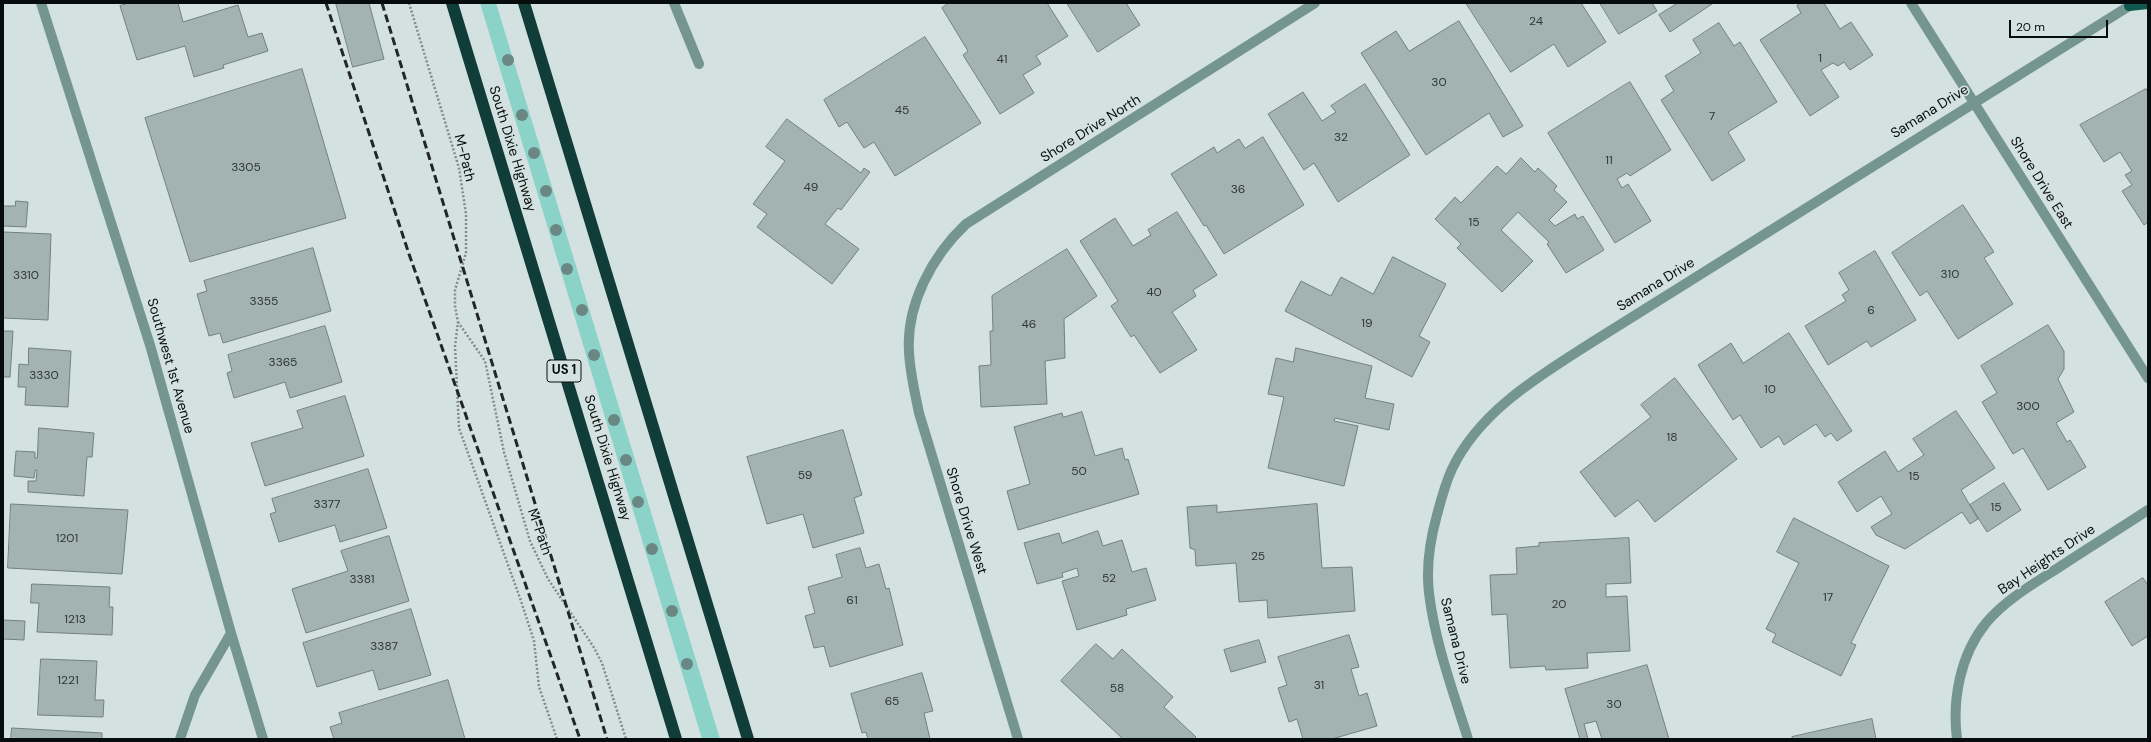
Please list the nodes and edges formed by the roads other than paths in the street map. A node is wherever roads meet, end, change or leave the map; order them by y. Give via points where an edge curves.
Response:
1 (41, 3) edge
2 (452, 3) edge
3 (524, 3) edge
4 (674, 3) edge
5 (1315, 3) edge
6 (1911, 3) edge
7 (2148, 4) edge
8 (2131, 5) edge
9 (699, 64) dead end
10 (1973, 102) junction
11 (915, 308) joint
12 (2148, 378) edge
13 (2148, 510) edge
14 (231, 633) junction
15 (180, 739) edge
16 (263, 739) edge
17 (676, 739) edge
18 (748, 739) edge
19 (1018, 739) edge
20 (1468, 739) edge
21 (1957, 739) edge

1 - 14 street, Southwest 1st Avenue via 150,345
2 - 17 highway, South Dixie Highway / US 1
3 - 18 highway
4 - 9 street
5 - 11 street, Shore Drive North via 966,224 937,256 922,285
6 - 10 street, Shore Drive East
7 - 8 main road
8 - 10 street, Samana Drive
10 - 12 street, Shore Drive East
10 - 20 street, Samana Drive via 1550,369 1520,390 1493,414 1470,442 1452,469 1442,498 1432,532 1429,562 1429,592 1437,639
11 - 19 street, Shore Drive West via 910,329 909,351 911,377 919,413
13 - 21 street, Bay Heights Drive via 2021,592 1986,623 1974,640 1959,685 1955,709
14 - 15 street via 195,695
14 - 16 street, Southwest 1st Avenue

